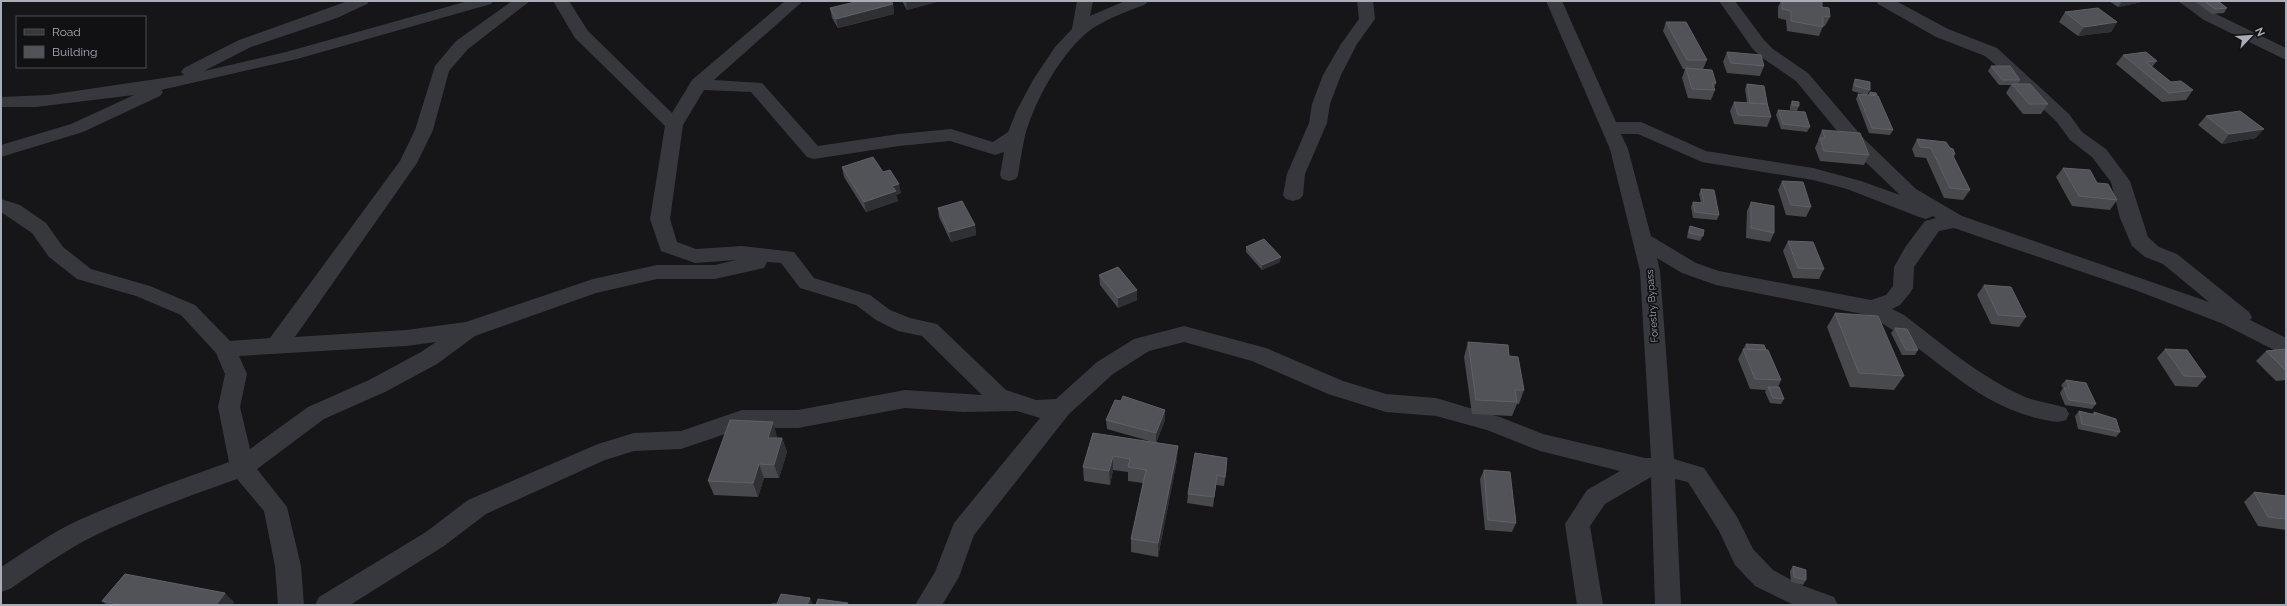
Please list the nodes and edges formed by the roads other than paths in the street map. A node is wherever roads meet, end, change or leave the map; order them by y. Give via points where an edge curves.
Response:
1 (361, 1) edge
2 (484, 1) edge
3 (522, 1) edge
4 (561, 1) edge
5 (795, 1) edge
6 (1085, 1) edge
7 (1140, 1) edge
8 (1365, 1) edge
9 (1554, 1) edge
10 (1728, 1) edge
11 (1884, 1) edge
12 (2186, 1) edge
13 (1080, 30) junction
14 (2286, 55) edge
15 (172, 84) junction
16 (698, 84) junction
17 (5, 104) edge
18 (674, 125) junction
19 (1610, 128) junction
20 (1016, 135) junction
21 (1, 152) edge
22 (1009, 176) dead end
23 (1293, 194) dead end
24 (1, 205) edge
25 (1955, 221) junction
26 (1642, 240) junction
27 (787, 257) junction
28 (1872, 308) junction
29 (468, 330) junction
30 (2278, 344) edge
31 (276, 346) junction
32 (225, 349) junction
33 (1017, 404) junction
34 (1061, 408) junction
35 (2058, 414) dead end
36 (242, 467) junction
37 (1654, 467) junction
38 (1, 581) edge
39 (291, 605) edge
40 (328, 605) edge
41 (928, 605) edge
42 (1590, 605) edge
43 (1668, 605) edge
44 (1825, 605) edge

1 - 15 street via 340,12 251,41 215,58
2 - 15 street via 286,56
3 - 31 street via 462,45 441,70 424,130 408,163 372,209 337,264
4 - 18 street via 581,34
5 - 16 street
6 - 13 street
7 - 13 street via 1098,18
8 - 23 street via 1367,19 1349,44 1332,75 1318,123 1296,174
9 - 19 street, Forestry Bypass
10 - 25 street via 1767,54 1802,77 1858,144 1909,193
11 - 30 street via 1942,33 1991,52 2063,118 2076,136 2099,153 2120,181 2139,241 2152,252 2170,259
12 - 14 street via 2210,17
13 - 20 street via 1061,50 1044,77
15 - 17 street
15 - 21 street via 77,128
16 - 18 street
16 - 20 street via 756,87 814,153 951,135 994,149
18 - 27 street via 660,219 668,246 695,256 742,253
19 - 25 street via 1641,128 1702,156 1813,174 1854,185 1900,204
19 - 26 street, Forestry Bypass via 1620,149
20 - 22 street
24 - 32 street via 39,228 56,252 84,274 143,291 188,310
25 - 28 street via 1932,226 1904,267 1903,288 1893,300
25 - 30 street via 2142,285 2229,318
26 - 28 street via 1688,268 1716,278
26 - 37 street, Forestry Bypass via 1650,271
27 - 29 street via 715,272 657,272 593,286
27 - 33 street via 807,283 863,300 883,315 906,325 929,330 981,383 998,396
28 - 35 street via 1896,320 1989,390 2021,405
29 - 31 street via 406,338
29 - 36 street via 429,358 377,386 316,413
31 - 32 street
32 - 36 street via 236,374 229,406
33 - 34 street via 1036,409
33 - 40 street via 905,399 798,419 742,419 681,440 634,442 598,453 477,507 435,539
34 - 37 street via 1105,368 1142,346 1184,334 1258,354 1336,388 1386,403 1436,407 1492,423 1540,442
34 - 41 street via 963,530 946,577
36 - 38 street via 87,528
36 - 39 street via 275,507 288,566
37 - 42 street via 1596,497 1577,524
37 - 43 street, Forestry Bypass
37 - 44 street via 1696,475 1728,524 1744,557 1764,578 1792,593

